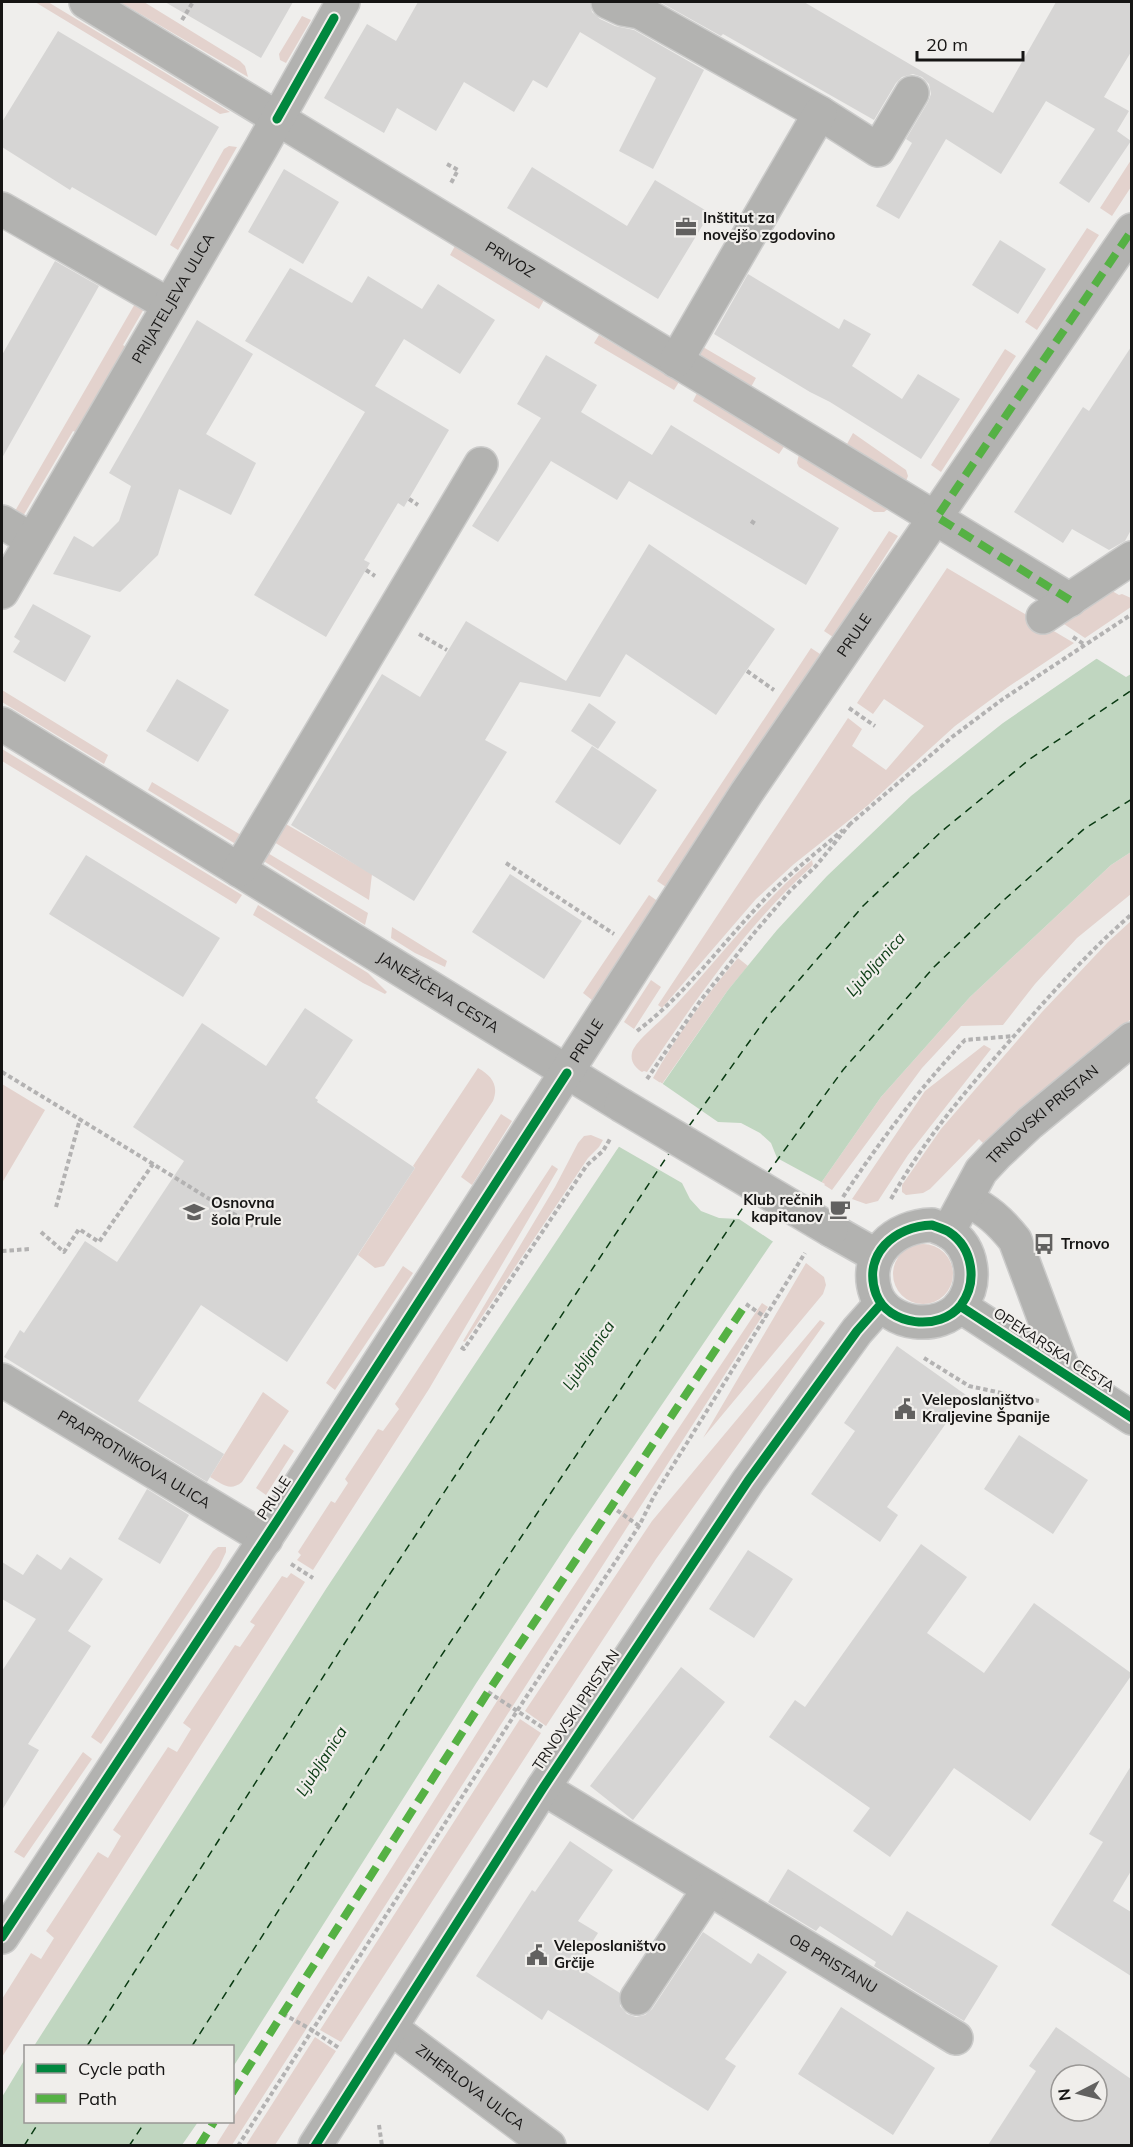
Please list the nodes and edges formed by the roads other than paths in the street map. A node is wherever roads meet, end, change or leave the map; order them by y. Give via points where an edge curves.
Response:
1 (86, 2) edge
2 (343, 2) edge
3 (608, 2) edge
4 (912, 93) dead end
5 (820, 113) junction
6 (277, 118) junction
7 (2, 209) edge
8 (1131, 230) edge
9 (169, 304) junction
10 (676, 361) junction
11 (481, 464) dead end
12 (936, 517) junction
13 (2, 522) edge
14 (32, 540) junction
15 (1131, 558) edge
16 (2, 592) edge
17 (1070, 600) junction
18 (1042, 617) dead end
19 (2, 724) edge
20 (239, 870) junction
21 (1131, 1039) edge
22 (567, 1073) junction
23 (966, 1199) junction
24 (948, 1232) junction
25 (877, 1256) junction
26 (881, 1305) junction
27 (960, 1306) junction
28 (1065, 1374) junction
29 (2, 1380) edge
30 (1131, 1418) edge
31 (276, 1550) junction
32 (543, 1788) junction
33 (709, 1889) junction
34 (2, 1937) edge
35 (637, 1998) dead end
36 (391, 2028) junction
37 (957, 2038) dead end
38 (315, 2145) edge
39 (549, 2145) edge

1 - 6 street, PRIVOZ
2 - 6 street, PRIJATELJEVA ULICA
3 - 5 street via 640,12
4 - 5 street via 878,150
5 - 10 street
6 - 9 street, PRIJATELJEVA ULICA
6 - 10 street, PRIVOZ
7 - 9 street
8 - 12 street, PRULE
9 - 14 street, PRIJATELJEVA ULICA
10 - 12 street, PRIVOZ
11 - 20 street
12 - 17 street, PRIVOZ
12 - 22 street, PRULE via 747,792
13 - 14 street
14 - 16 street, PRIJATELJEVA ULICA
15 - 17 street
17 - 18 street
19 - 20 street, JANEŽIČEVA CESTA
20 - 22 street, JANEŽIČEVA CESTA
21 - 23 street, TRNOVSKI PRISTAN via 997,1154 981,1171
22 - 25 street, JANEŽIČEVA CESTA, bridge
22 - 31 street, PRULE
23 - 24 street, TRNOVSKI PRISTAN
23 - 28 street via 988,1211 1015,1240
24 - 25 street via 932,1225 904,1230 890,1239
24 - 27 street via 962,1243 970,1262 971,1279
25 - 26 street via 873,1275
26 - 27 street via 906,1320 921,1322 938,1319
26 - 32 street, TRNOVSKI PRISTAN via 857,1331 747,1481
27 - 28 street, OPEKARSKA CESTA
28 - 30 street, OPEKARSKA CESTA
29 - 31 street, PRAPROTNIKOVA ULICA
31 - 34 street, PRULE
32 - 33 street, OB PRISTANU
32 - 36 street, TRNOVSKI PRISTAN
33 - 35 street
33 - 37 street, OB PRISTANU
36 - 38 street, TRNOVSKI PRISTAN
36 - 39 street, ZIHERLOVA ULICA

